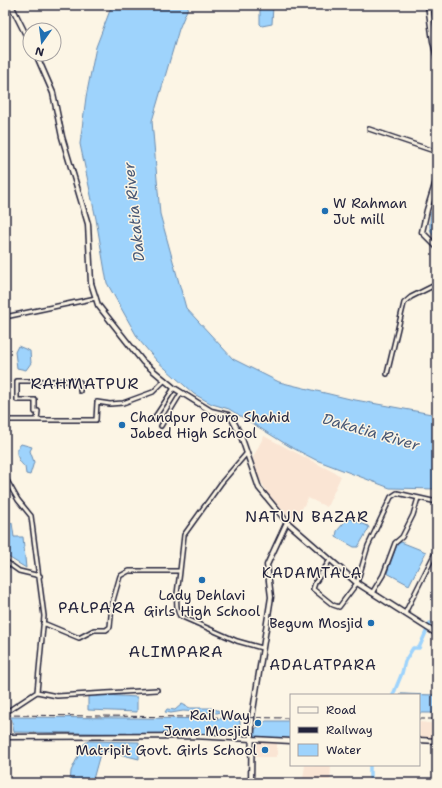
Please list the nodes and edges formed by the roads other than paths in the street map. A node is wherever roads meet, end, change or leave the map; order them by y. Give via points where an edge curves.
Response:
1 (428, 5) edge
2 (12, 6) edge
3 (22, 27) edge
4 (437, 58) edge
5 (39, 62) edge
6 (369, 129) dead end
7 (437, 152) edge
8 (437, 178) edge
9 (437, 247) edge
10 (437, 284) edge
11 (96, 298) junction
12 (5, 317) edge
13 (387, 374) dead end
14 (165, 380) junction
15 (174, 388) junction
16 (80, 390) dead end
17 (181, 393) junction
18 (155, 417) dead end
19 (5, 420) edge
20 (37, 420) junction
21 (161, 426) dead end
22 (246, 454) junction
23 (5, 477) edge
24 (418, 498) junction
25 (437, 502) edge
26 (287, 522) junction
27 (437, 549) edge
28 (330, 560) junction
29 (5, 561) edge
30 (180, 571) junction
31 (40, 576) junction
32 (357, 583) junction
33 (372, 593) junction
34 (404, 613) junction
35 (43, 623) junction
36 (437, 634) edge
37 (262, 648) junction
38 (157, 690) dead end
39 (37, 692) junction
40 (5, 713) edge
41 (5, 737) edge
42 (251, 738) junction
43 (420, 740) edge
44 (290, 741) edge
45 (437, 741) edge
46 (251, 783) edge

1 - 4 main road
2 - 3 main road
5 - 11 main road via 53,93 62,137 88,224 91,283
6 - 7 street
8 - 9 main road via 422,232
10 - 13 street via 404,303
11 - 12 street
11 - 14 main road via 143,362
14 - 15 main road
14 - 20 street via 153,392 123,403 97,402 96,420
15 - 17 main road
15 - 18 street
16 - 20 street via 80,382 74,381 17,381 17,400 35,400
17 - 21 street
17 - 22 main road via 211,411 228,415 241,436
19 - 20 street
22 - 26 main road via 258,488
22 - 30 street via 222,482 184,535
23 - 31 street via 31,516
24 - 25 street
24 - 32 street via 397,493 390,497 368,546
24 - 33 street via 413,516 402,537 395,542 383,575
26 - 28 main road
26 - 37 main road via 267,565 271,597
27 - 34 street
28 - 32 main road
28 - 32 street via 314,586 315,591 339,607
29 - 31 street via 20,571
30 - 35 street via 128,571 123,574 114,597 110,627 106,630 94,630 79,638
30 - 37 street via 177,604 180,616 237,641
31 - 35 street
32 - 33 main road
33 - 34 main road
34 - 36 main road
35 - 39 street
37 - 42 main road
38 - 39 street via 57,696
39 - 40 street
41 - 42 main road
42 - 44 main road
42 - 46 main road
43 - 45 main road

